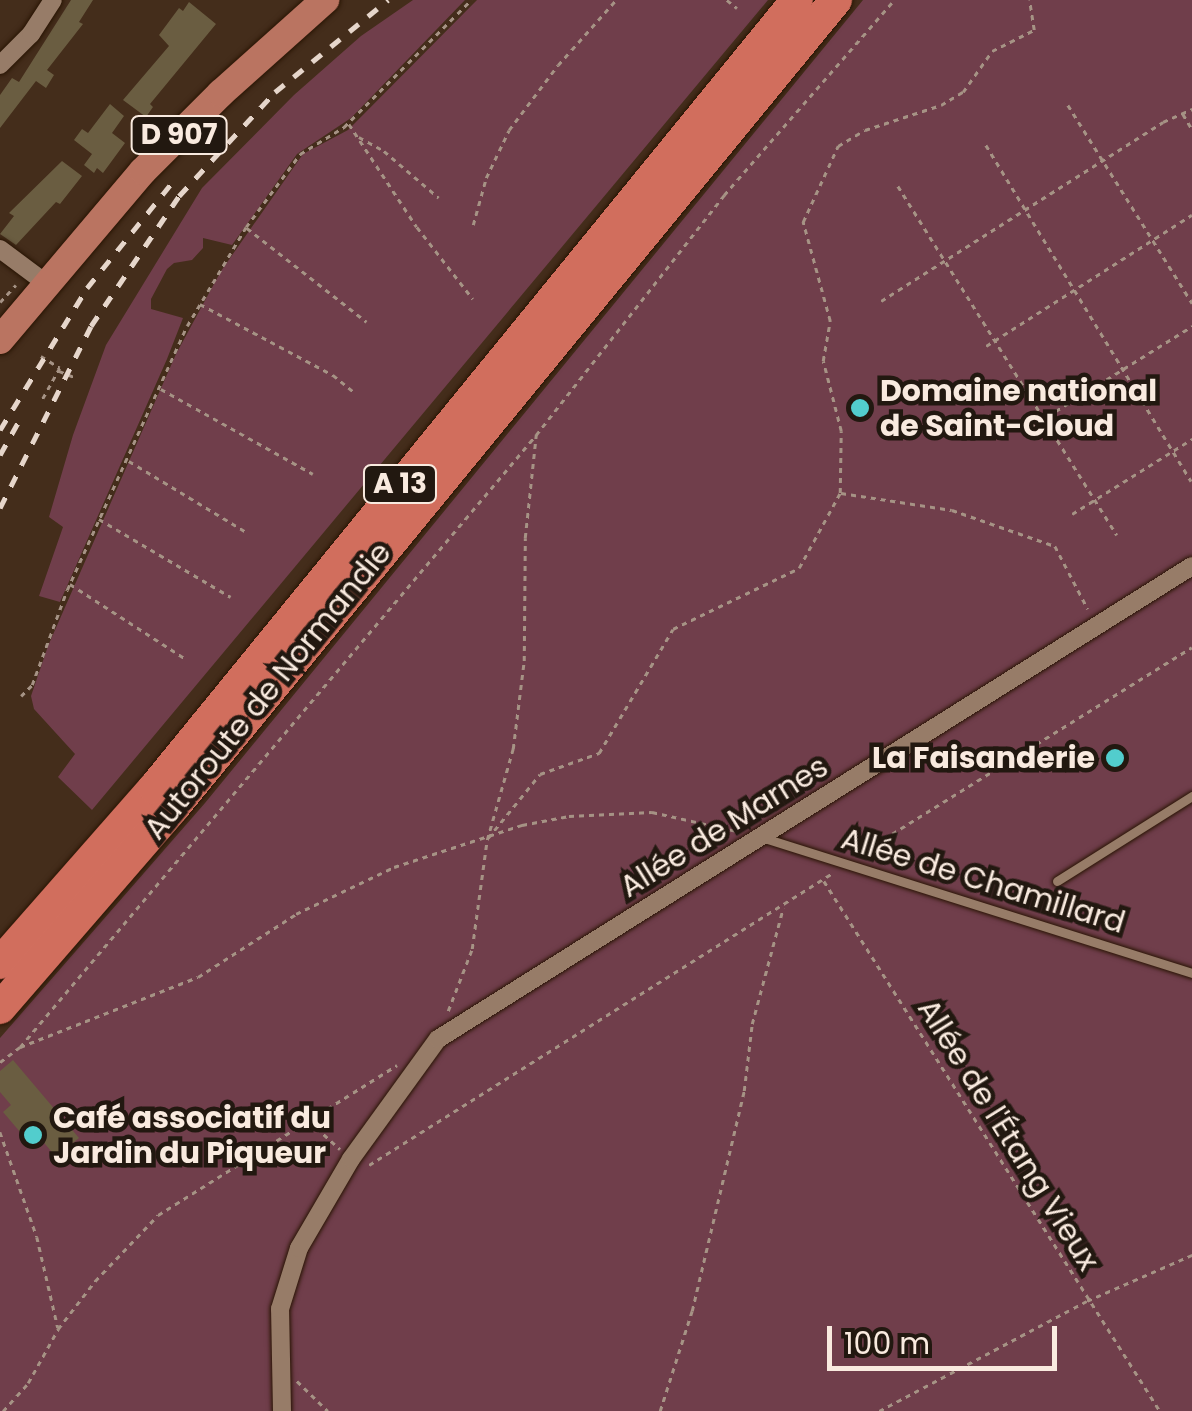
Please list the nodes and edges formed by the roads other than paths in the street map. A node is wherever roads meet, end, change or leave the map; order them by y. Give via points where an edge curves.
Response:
1 (53, 0) edge
2 (307, 0) edge
3 (325, 0) edge
4 (797, 0) edge
5 (836, 0) edge
6 (0, 65) edge
7 (0, 249) edge
8 (34, 279) junction
9 (0, 324) edge
10 (0, 340) edge
11 (1192, 566) edge
12 (1192, 796) edge
13 (760, 837) junction
14 (1056, 881) dead end
15 (0, 963) edge
16 (1192, 973) edge
17 (0, 1008) edge
18 (282, 1411) edge

1 - 6 street
2 - 8 main road, D 907 via 146,152
3 - 8 main road, D 907 via 220,93
4 - 15 highway, Autoroute de Normandie / A 13 via 154,788
5 - 17 highway, Autoroute de Normandie / A 13 via 174,808
7 - 8 street
8 - 9 main road, D 907
8 - 10 main road, D 907
11 - 13 street, Allée de Marnes
12 - 14 lane
13 - 16 lane, Allée de Chamillard
13 - 18 street, Allée de Marnes via 438,1040 351,1159 288,1277 280,1309

